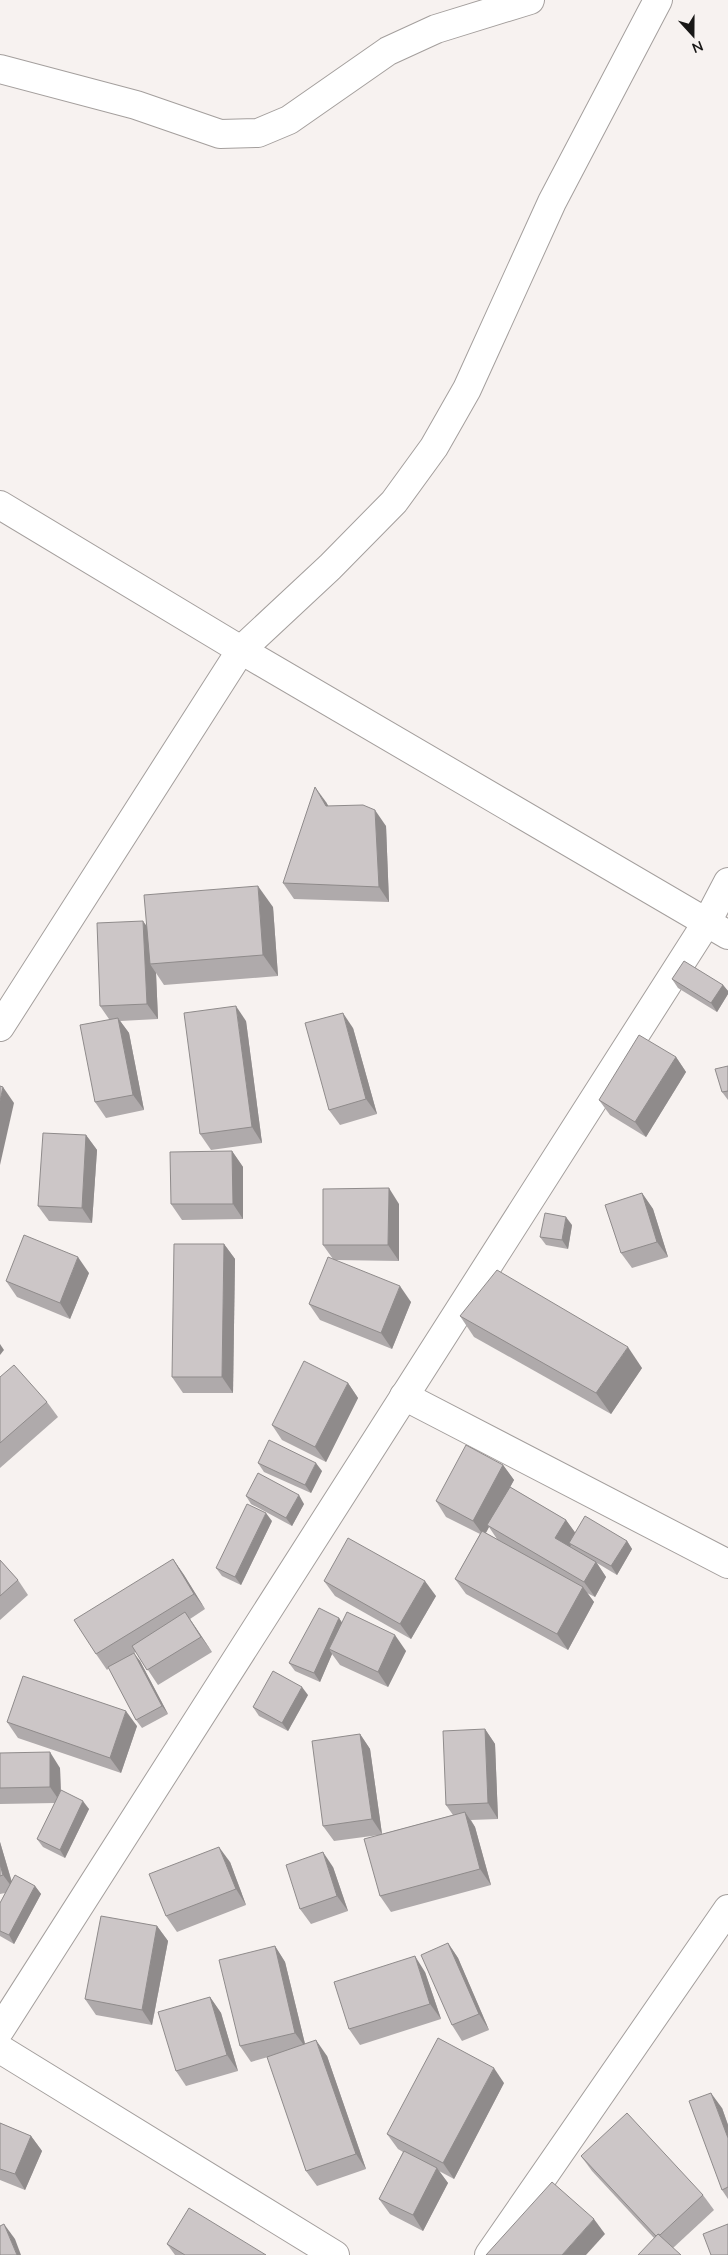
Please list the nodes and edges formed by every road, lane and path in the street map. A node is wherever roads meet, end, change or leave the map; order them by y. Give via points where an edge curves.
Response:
1 (530, 0) edge
2 (658, 0) edge
3 (0, 69) edge
4 (0, 505) edge
5 (241, 650) junction
6 (728, 882) edge
7 (717, 928) edge
8 (0, 1027) edge
9 (404, 1396) junction
10 (728, 1564) edge
11 (728, 1909) edge
12 (0, 2030) edge
13 (0, 2049) edge
14 (335, 2255) edge
15 (489, 2255) edge

1 - 3 street via 436,28 388,51 289,120 258,132 220,134 136,106
2 - 5 street via 552,202 468,389 434,447 394,502
4 - 5 street
5 - 7 street
5 - 8 street
6 - 7 street
7 - 9 street
9 - 10 street
9 - 12 street
11 - 15 street
13 - 14 street

